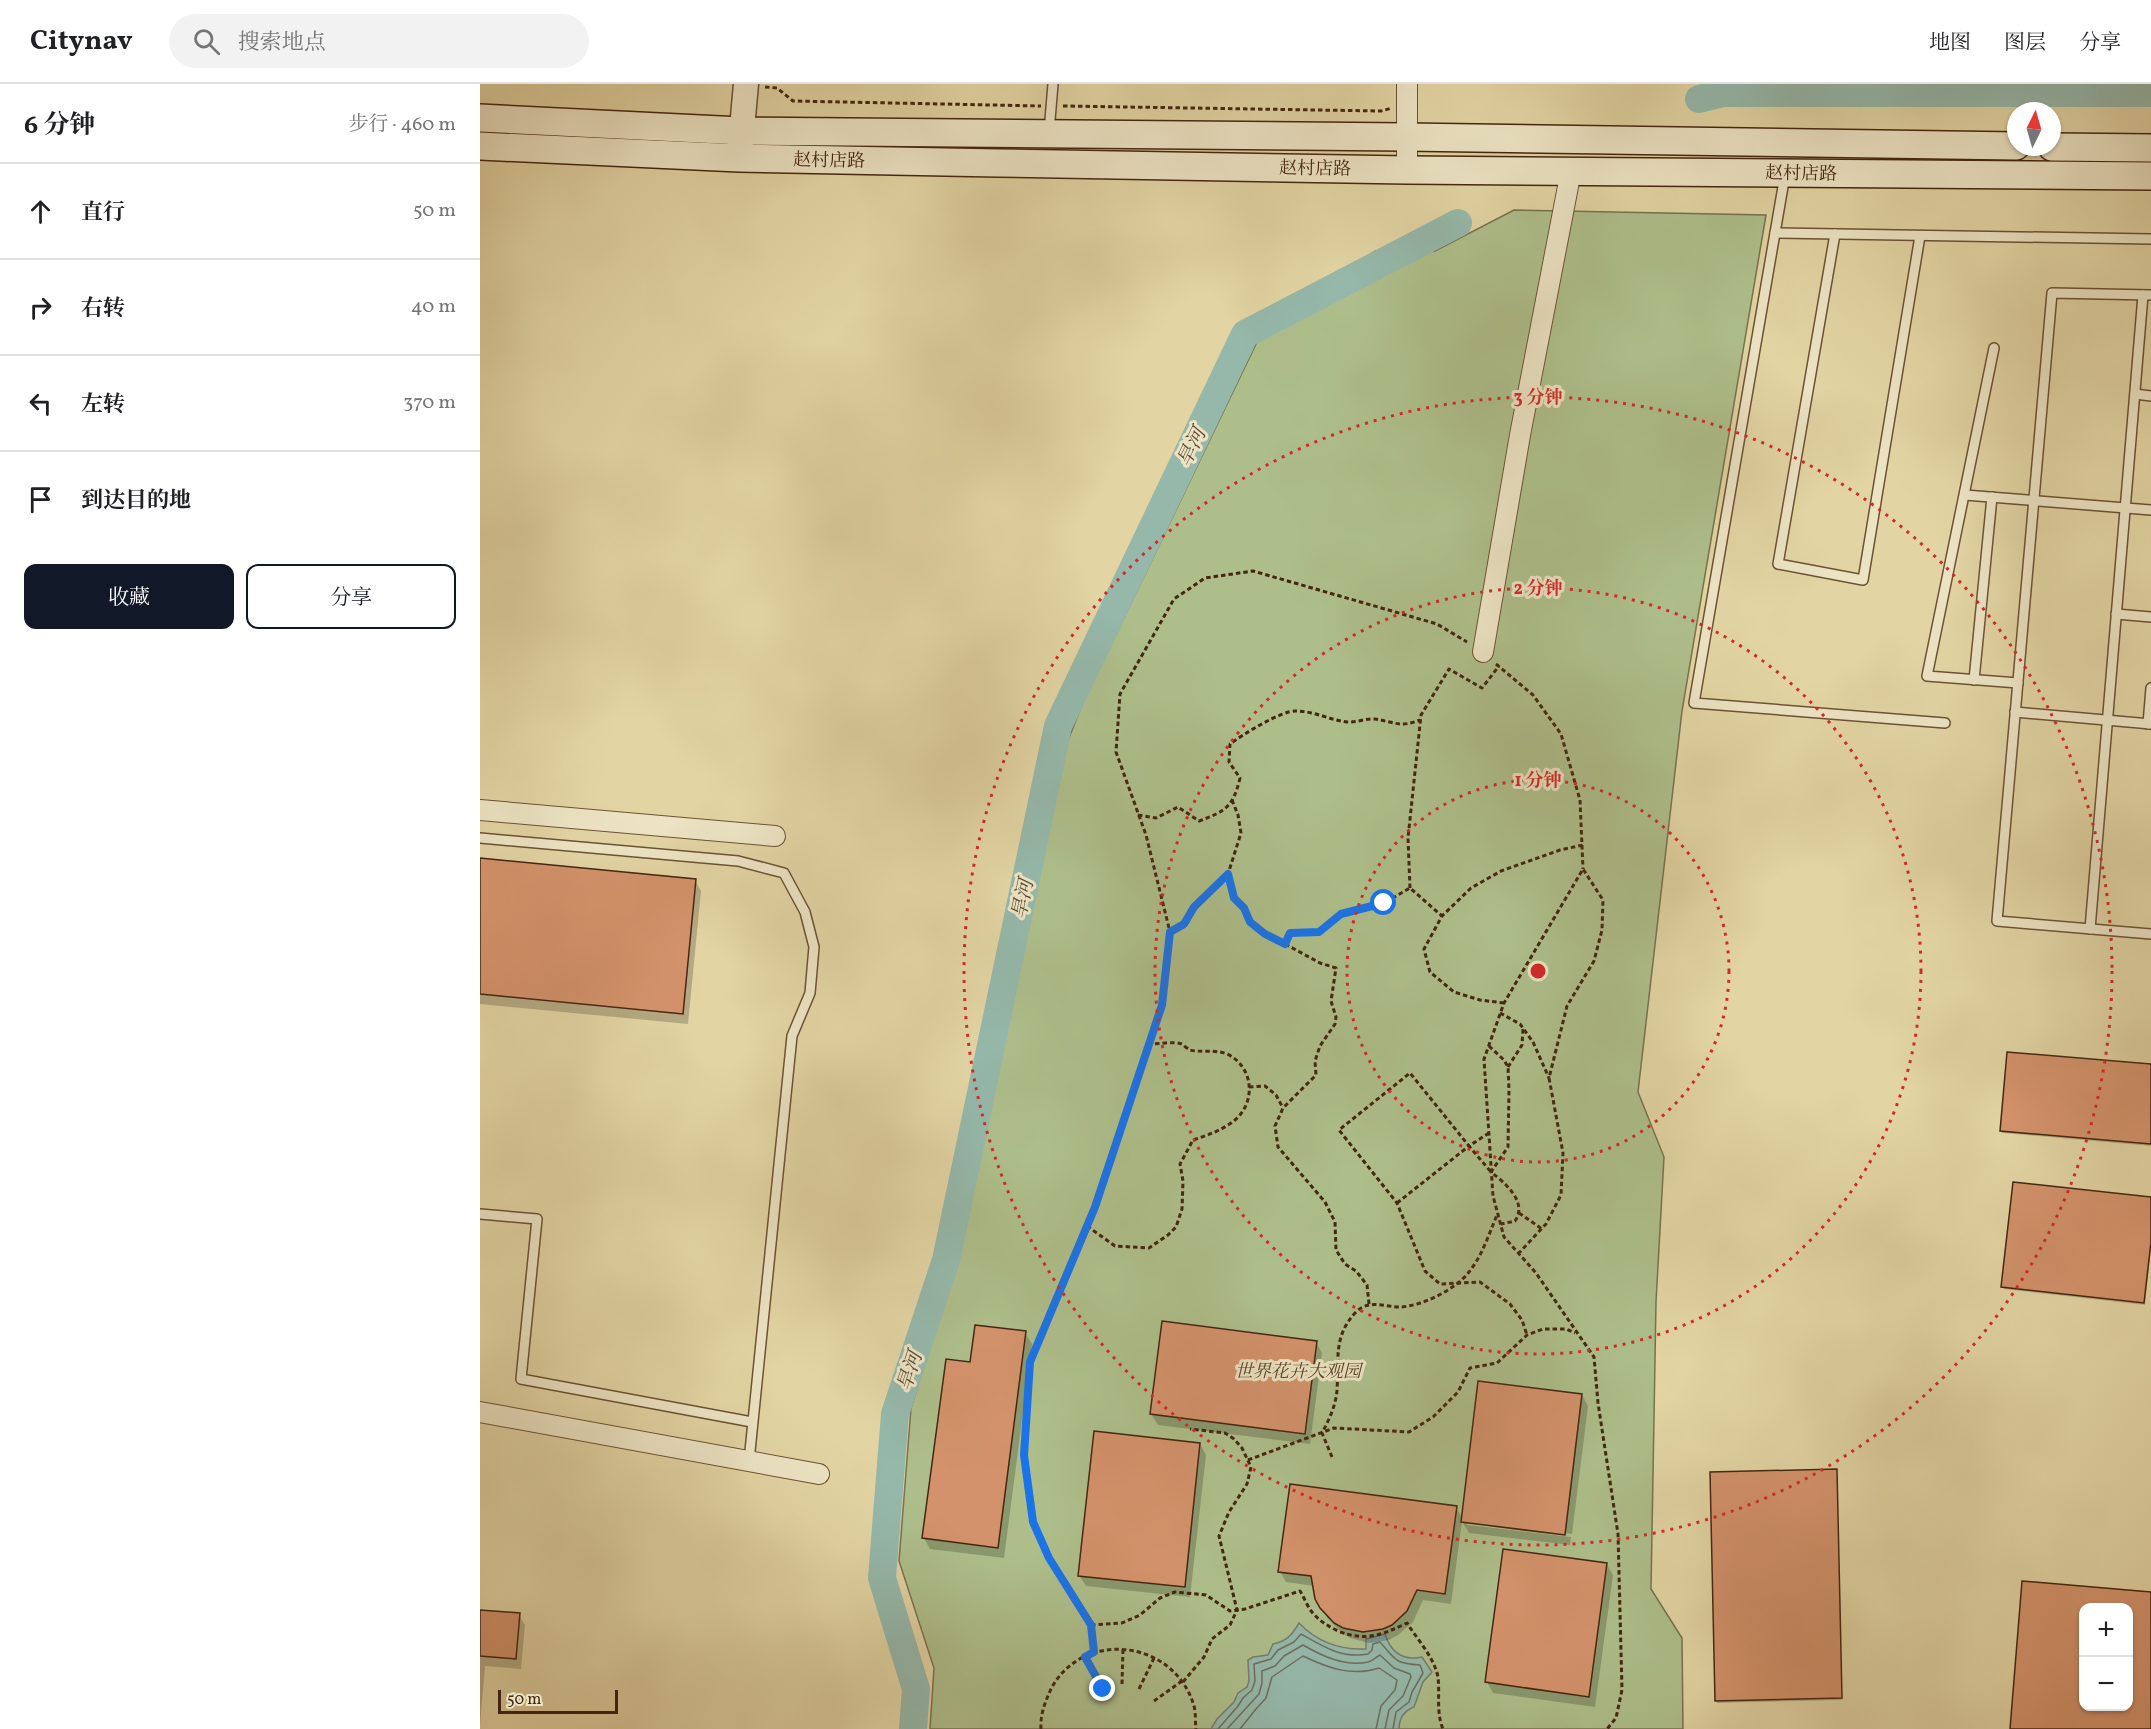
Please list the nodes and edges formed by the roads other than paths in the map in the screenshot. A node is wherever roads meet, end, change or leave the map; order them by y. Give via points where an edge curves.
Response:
1 (1053, 84) edge
2 (745, 85) edge
3 (1407, 93) edge
4 (480, 118) edge
5 (741, 131) junction
6 (1049, 134) junction
7 (1407, 137) junction
8 (480, 146) edge
9 (2007, 146) edge
10 (2061, 147) edge
11 (2151, 148) edge
12 (740, 158) junction
13 (1407, 170) junction
14 (1571, 171) junction
15 (1786, 173) junction
16 (2151, 176) edge
17 (1775, 233) junction
18 (1834, 234) junction
19 (1920, 236) junction
20 (2151, 239) edge
21 (2147, 295) edge
22 (1994, 348) dead end
23 (2135, 394) junction
24 (2151, 396) edge
25 (1965, 495) junction
26 (1992, 497) junction
27 (2034, 501) junction
28 (2125, 508) junction
29 (2151, 510) edge
30 (2116, 614) junction
31 (2151, 617) edge
32 (1483, 652) road end
33 (1974, 680) junction
34 (2018, 683) junction
35 (2151, 688) edge
36 (2015, 712) junction
37 (2108, 720) junction
38 (1945, 723) dead end
39 (2149, 724) edge
40 (480, 810) edge
41 (775, 836) dead end
42 (480, 838) edge
43 (2090, 929) junction
44 (2151, 934) edge
45 (480, 1214) edge
46 (480, 1412) edge
47 (752, 1422) junction
48 (749, 1461) junction
49 (819, 1474) dead end

1 - 6 lane
2 - 5 street
3 - 7 street
4 - 5 main road, 赵村店路
5 - 6 main road, 赵村店路
5 - 12 street
6 - 7 main road, 赵村店路
7 - 9 main road, 赵村店路
7 - 13 street
8 - 12 main road, 赵村店路
10 - 11 main road
12 - 13 main road, 赵村店路
13 - 14 main road, 赵村店路
14 - 15 main road, 赵村店路
14 - 32 street
15 - 16 main road, 赵村店路
15 - 17 lane
17 - 18 lane
17 - 38 lane via 1694,703
18 - 19 lane
18 - 19 lane via 1778,564 1863,580
19 - 20 lane
21 - 23 lane
21 - 27 lane via 2052,293
22 - 25 lane
23 - 24 lane
23 - 28 lane
25 - 26 lane
25 - 33 lane via 1927,676
26 - 27 lane
26 - 33 lane
27 - 28 lane
27 - 34 lane
28 - 29 lane
28 - 30 lane
30 - 31 lane
30 - 37 lane
33 - 34 lane
34 - 36 lane
35 - 39 lane
36 - 37 lane
36 - 43 lane via 1997,921
37 - 39 lane
37 - 43 lane
40 - 41 street
42 - 47 lane via 738,861 784,873 805,912 814,947 810,993 792,1036
43 - 44 lane
45 - 47 lane via 537,1220 521,1379
46 - 48 street
47 - 48 lane
48 - 49 street

